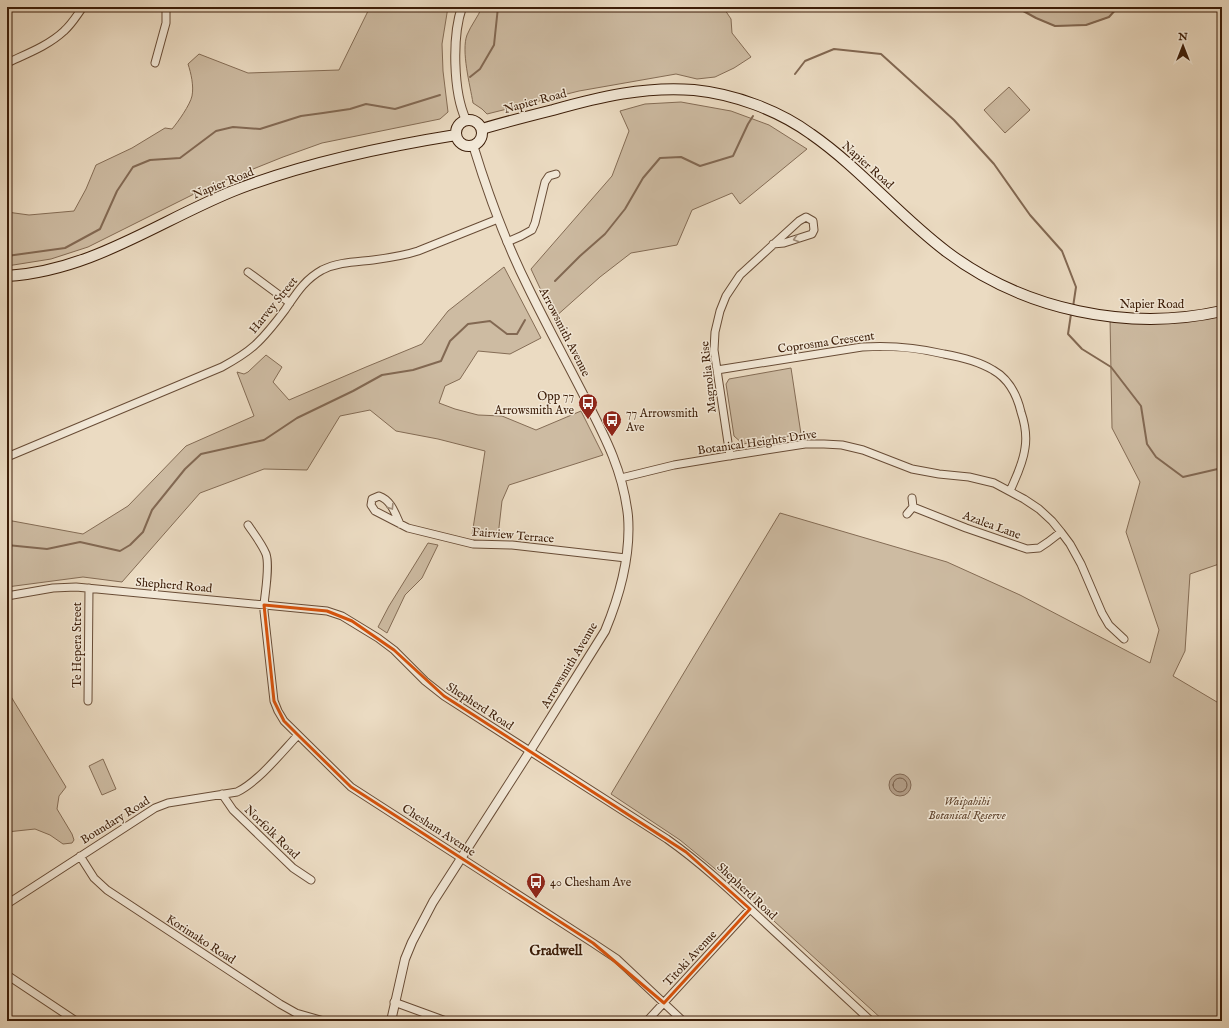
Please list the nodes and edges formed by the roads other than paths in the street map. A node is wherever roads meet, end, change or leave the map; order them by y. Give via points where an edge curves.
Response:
1 (84, 7) edge
2 (166, 7) edge
3 (462, 7) edge
4 (7, 63) edge
5 (155, 63) dead end
6 (466, 120) junction
7 (482, 129) junction
8 (456, 135) junction
9 (473, 145) junction
10 (556, 174) dead end
11 (498, 219) junction
12 (507, 242) junction
13 (773, 244) junction
14 (248, 272) dead end
15 (7, 276) edge
16 (290, 303) junction
17 (1222, 311) edge
18 (717, 370) junction
19 (730, 456) junction
20 (7, 457) edge
21 (621, 478) junction
22 (1010, 491) junction
23 (912, 498) dead end
24 (913, 507) junction
25 (907, 514) dead end
26 (400, 524) dead end
27 (248, 525) dead end
28 (1061, 532) junction
29 (626, 558) junction
30 (89, 588) junction
31 (7, 596) edge
32 (264, 605) junction
33 (1124, 639) dead end
34 (88, 701) dead end
35 (298, 735) junction
36 (530, 751) junction
37 (222, 794) junction
38 (80, 856) junction
39 (461, 857) junction
40 (311, 880) dead end
41 (7, 904) edge
42 (750, 909) junction
43 (7, 975) edge
44 (394, 1002) junction
45 (664, 1003) junction
46 (76, 1021) edge
47 (324, 1021) edge
48 (391, 1021) edge
49 (446, 1021) edge
50 (647, 1021) edge
51 (683, 1021) edge
52 (871, 1021) edge

1 - 4 street via 56,38
2 - 5 street via 166,23
3 - 6 street via 457,30 455,67
6 - 7 main road via 476,122
6 - 8 main road via 458,126
7 - 9 main road via 480,141
7 - 17 main road, Napier Road via 591,99 634,91 693,90 730,97 754,104 808,131 947,252 984,276 1026,296 1053,306 1136,318 1176,318
8 - 9 main road via 464,145
8 - 15 main road, Napier Road via 421,140 290,171 232,192 86,259 60,268
9 - 11 street, Arrowsmith Avenue
10 - 12 street via 549,176 545,182 532,230
11 - 12 street, Arrowsmith Avenue
11 - 16 street, Harvey Street via 404,255 351,261 332,266 309,279
12 - 21 street, Arrowsmith Avenue via 606,438
13 -> 13 street, Magnolia Rise via 799,221 806,217 813,221 812,234
13 - 18 street, Magnolia Rise via 740,275 726,296 715,332
14 - 16 street
16 - 20 street, Harvey Street via 255,345 222,367
18 - 19 street, Magnolia Rise
18 - 22 street, Coprosma Crescent via 875,346 917,348 976,362 994,370 1014,391 1024,423 1024,458
19 - 21 street, Botanical Heights Drive via 674,465
19 - 22 street, Botanical Heights Drive via 805,444 842,445 863,450 912,469 969,476 994,483
21 - 29 street, Arrowsmith Avenue via 628,517
22 - 28 street, Botanical Heights Drive via 1039,509
23 - 24 street
24 - 25 street
24 - 28 street, Azalea Lane via 1027,549 1039,548
26 - 29 street, Fairview Terrace via 474,544 512,545
27 - 32 street, Chesham Avenue via 261,545 268,566
28 - 33 street, Botanical Heights Drive via 1081,564 1109,625
29 - 36 street, Arrowsmith Avenue via 619,591 605,631
30 - 31 street, Shepherd Road via 65,587
30 - 32 street, Shepherd Road
30 - 34 street, Te Hepera Street
32 - 35 street, Chesham Avenue via 274,701 284,721
32 - 36 street, Shepherd Road via 327,611 342,616 394,650 444,696
35 - 37 street, Boundary Road via 244,789
35 - 39 street, Chesham Avenue via 351,786
36 - 39 street, Arrowsmith Avenue
36 - 42 street, Shepherd Road via 679,847
37 - 38 street, Boundary Road via 161,805
37 - 40 street, Norfolk Road via 233,810 293,868
38 - 41 street, Boundary Road
38 - 47 street, Korimako Road via 94,878 107,890 280,1004 296,1013
39 - 44 street, Arrowsmith Avenue via 412,942
39 - 45 street, Chesham Avenue via 611,955
42 - 45 street, Titoki Avenue
42 - 52 street, Shepherd Road
43 - 46 street
44 - 48 street, Arrowsmith Avenue
44 - 49 street
45 - 50 street, Titoki Avenue
45 - 51 street, Chesham Avenue

